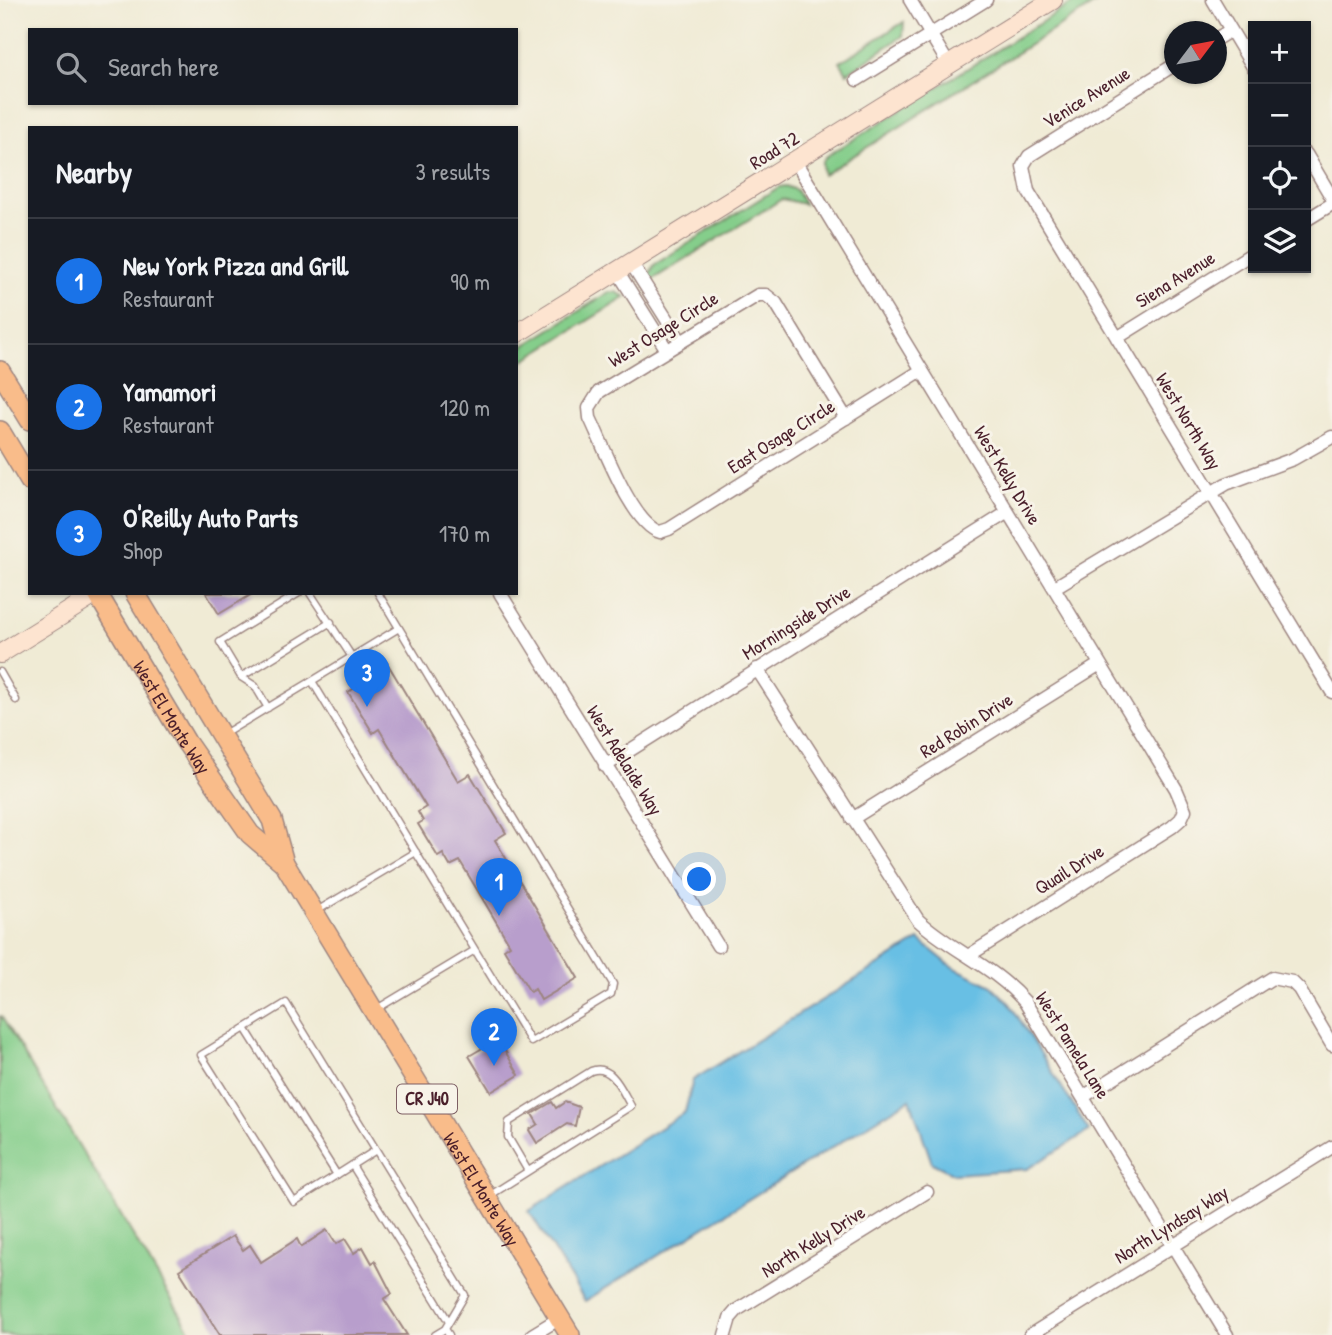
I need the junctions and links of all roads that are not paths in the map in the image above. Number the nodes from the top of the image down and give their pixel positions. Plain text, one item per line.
1 (910, 0) edge
2 (986, 0) edge
3 (1053, 0) edge
4 (1213, 0) edge
5 (1231, 30) junction
6 (1227, 32) edge
7 (931, 34) junction
8 (1248, 59) edge
9 (949, 65) junction
10 (1164, 71) edge
11 (857, 80) dead end
12 (795, 161) junction
13 (1311, 162) edge
14 (1023, 166) joint
15 (1332, 198) edge
16 (1332, 204) edge
17 (1311, 217) edge
18 (1248, 256) edge
19 (624, 267) junction
20 (518, 333) edge
21 (1117, 338) junction
22 (681, 342) junction
23 (667, 350) junction
24 (922, 370) junction
25 (0, 371) edge
26 (28, 417) edge
27 (846, 418) junction
28 (0, 431) edge
29 (1332, 437) edge
30 (28, 478) edge
31 (1210, 494) junction
32 (1008, 512) junction
33 (660, 532) joint
34 (1055, 587) junction
35 (94, 595) edge
36 (98, 595) edge
37 (136, 595) edge
38 (296, 595) edge
39 (311, 595) edge
40 (380, 595) edge
41 (501, 595) edge
42 (331, 622) junction
43 (399, 628) junction
44 (0, 654) edge
45 (352, 657) junction
46 (1100, 664) junction
47 (757, 669) junction
48 (0, 672) edge
49 (241, 677) junction
50 (312, 681) junction
51 (1332, 692) edge
52 (16, 700) dead end
53 (268, 708) junction
54 (222, 735) junction
55 (606, 766) junction
56 (1185, 810) joint
57 (852, 819) junction
58 (416, 852) junction
59 (284, 863) junction
60 (314, 913) junction
61 (718, 946) dead end
62 (475, 950) junction
63 (968, 956) junction
64 (374, 1011) junction
65 (245, 1028) junction
66 (1332, 1045) edge
67 (1083, 1097) junction
68 (1332, 1147) edge
69 (376, 1150) junction
70 (352, 1165) junction
71 (528, 1171) junction
72 (337, 1175) junction
73 (927, 1192) dead end
74 (487, 1197) junction
75 (1173, 1245) junction
76 (449, 1322) junction
77 (565, 1326) edge
78 (725, 1331) edge
79 (447, 1332) edge
80 (435, 1335) edge
81 (532, 1335) edge
82 (1030, 1335) edge
83 (1227, 1335) edge

1 - 7 street
2 - 7 street
3 - 9 street, Road 72
4 - 5 street
5 - 6 street
5 - 8 street
7 - 9 street
7 - 11 street
9 - 12 street, Road 72
10 - 14 street, Venice Avenue
12 - 19 street, Road 72
12 - 24 street, West Kelly Drive
13 - 15 street
14 - 21 street, West North Way
16 - 17 street
18 - 21 street, Siena Avenue
19 - 20 street, Road 72
19 - 22 street
19 - 23 street
21 - 31 street, West North Way
22 - 23 street, West Osage Circle
22 - 27 street, West Osage Circle
23 - 33 street, West Osage Circle
24 - 27 street, East Osage Circle
24 - 32 street, West Kelly Drive
25 - 26 main road
27 - 33 street, East Osage Circle
28 - 30 main road
29 - 31 street
31 - 34 street
31 - 51 street, West North Way
32 - 34 street, West Kelly Drive
32 - 47 street, Morningside Drive
34 - 46 street, West Kelly Drive
35 - 44 street
36 - 59 main road, West El Monte Way / CR J40
37 - 54 main road, West El Monte Way / CR J40
38 - 49 lane
39 - 42 lane
40 - 43 lane
41 - 55 street, West Adelaide Way
42 - 45 lane
42 - 49 lane
43 - 45 lane
43 - 62 lane
45 - 50 lane
46 - 56 street, West Kelly Drive
46 - 57 street, Red Robin Drive
47 - 55 street, Morningside Drive
47 - 57 street, West Pamela Lane
48 - 52 lane
49 - 53 lane
50 - 53 lane
50 - 58 lane
53 - 54 lane
54 - 59 main road, West El Monte Way / CR J40
55 - 61 street, West Adelaide Way
56 - 63 street, Quail Drive
57 - 63 street, West Pamela Lane
58 - 60 lane
58 - 62 lane
59 - 60 main road, West El Monte Way / CR J40
60 - 64 main road, West El Monte Way / CR J40
62 - 64 lane
63 - 67 street, West Pamela Lane
64 - 74 main road, West El Monte Way / CR J40
65 - 69 lane
65 - 72 lane
65 - 72 lane
66 - 67 street
67 - 75 street, West Pamela Lane
68 - 75 street, North Lyndsay Way
69 - 70 lane
69 - 76 lane
70 - 72 lane
70 - 76 lane
71 - 71 lane
71 - 74 lane
73 - 78 street, North Kelly Drive
74 - 77 main road, West El Monte Way / CR J40
75 - 82 street, North Lyndsay Way
75 - 83 street, West Pamela Lane
76 - 79 lane
77 - 81 street
79 - 80 lane

